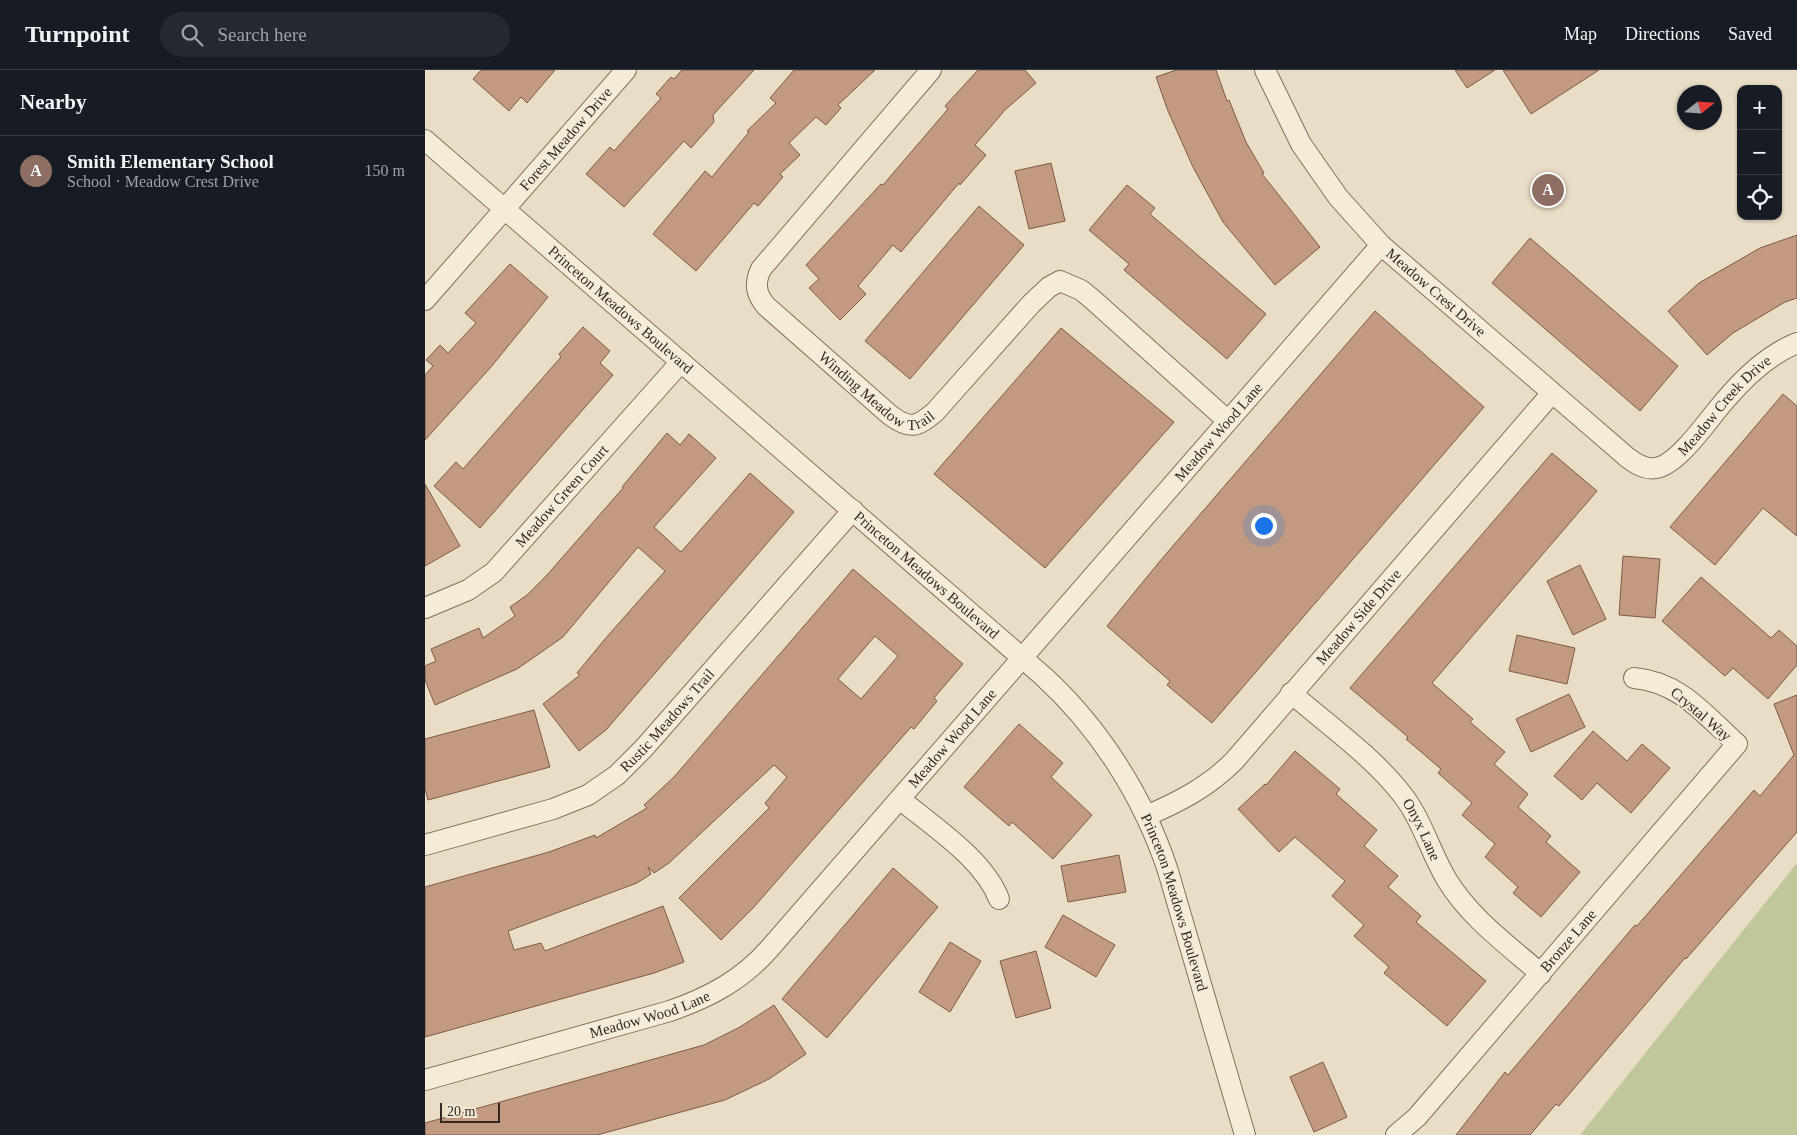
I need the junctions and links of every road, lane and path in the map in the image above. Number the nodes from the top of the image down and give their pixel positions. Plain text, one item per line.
1 (626, 70) edge
2 (931, 70) edge
3 (1265, 70) edge
4 (425, 140) edge
5 (505, 209) junction
6 (1381, 245) junction
7 (425, 300) edge
8 (1797, 343) edge
9 (681, 362) junction
10 (1552, 393) junction
11 (1228, 421) junction
12 (1655, 469) joint
13 (853, 510) junction
14 (425, 608) edge
15 (1023, 658) junction
16 (1634, 678) dead end
17 (1291, 693) junction
18 (1737, 744) joint
19 (900, 800) junction
20 (1146, 816) junction
21 (425, 845) edge
22 (999, 899) dead end
23 (1541, 974) junction
24 (425, 1080) edge
25 (1245, 1135) edge
26 (1396, 1135) edge

1 - 5 street, Forest Meadow Drive
2 - 11 street, Winding Meadow Trail
3 - 6 street, Meadow Crest Drive
4 - 5 street, Princeton Meadows Boulevard
5 - 7 street, Forest Meadow Drive
5 - 9 street, Princeton Meadows Boulevard
6 - 10 street, Meadow Crest Drive
6 - 11 street, Meadow Wood Lane
8 - 12 street, Meadow Creek Drive
9 - 13 street, Princeton Meadows Boulevard
9 - 14 street, Meadow Green Court
10 - 12 street, Meadow Crest Drive
10 - 17 street, Meadow Side Drive
11 - 15 street, Meadow Wood Lane
13 - 15 street, Princeton Meadows Boulevard
13 - 21 street, Rustic Meadows Trail
15 - 19 street, Meadow Wood Lane
15 - 20 street, Princeton Meadows Boulevard
16 - 18 street, Crystal Way
17 - 20 street, Meadow Side Drive
17 - 23 street, Onyx Lane
18 - 23 street, Bronze Lane
19 - 22 street
19 - 24 street, Meadow Wood Lane
20 - 25 street, Princeton Meadows Boulevard
23 - 26 street, Bronze Lane

